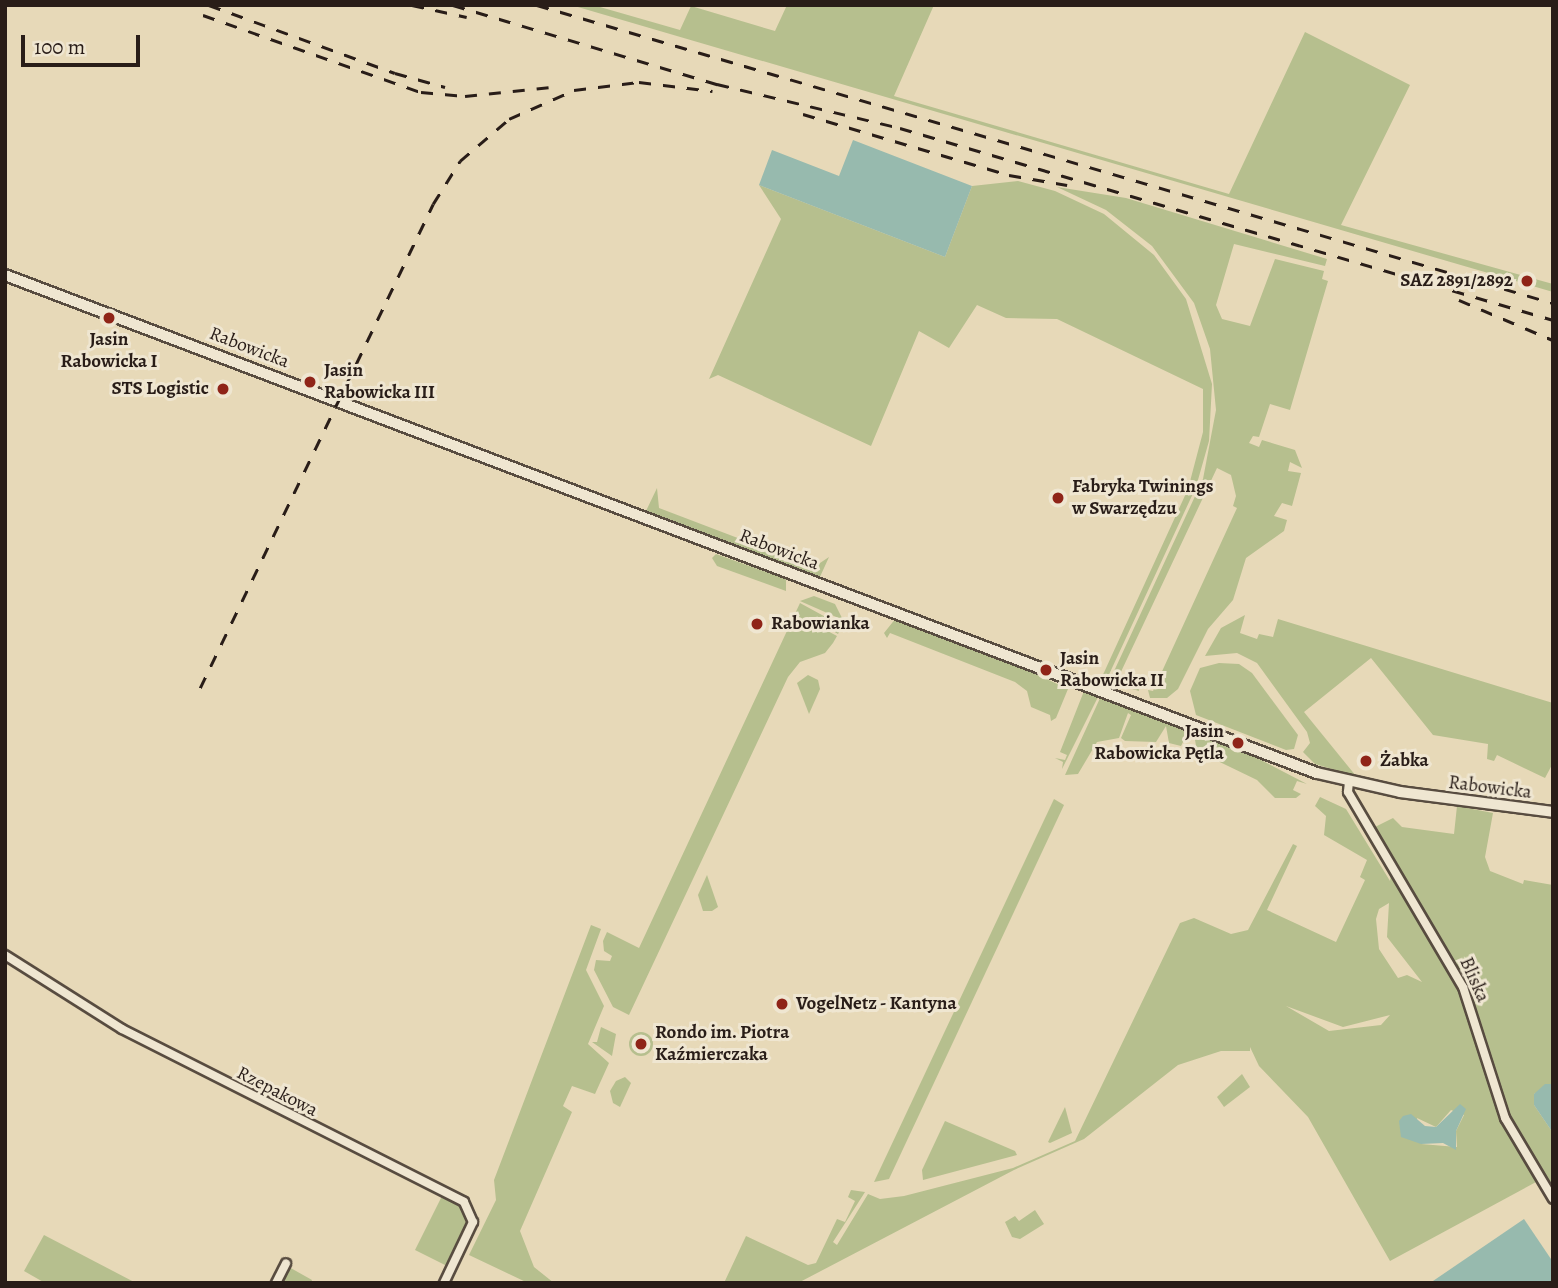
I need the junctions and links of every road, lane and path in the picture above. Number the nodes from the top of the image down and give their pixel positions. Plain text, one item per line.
1 (5, 275) edge
2 (1349, 782) junction
3 (1553, 812) edge
4 (5, 955) edge
5 (1553, 1199) edge
6 (286, 1263) dead end
7 (276, 1283) edge
8 (444, 1283) edge

1 - 2 street, Rabowicka
2 - 3 street, Rabowicka
2 - 5 street, Bliska
4 - 8 street, Rzepakowa
6 - 7 street

